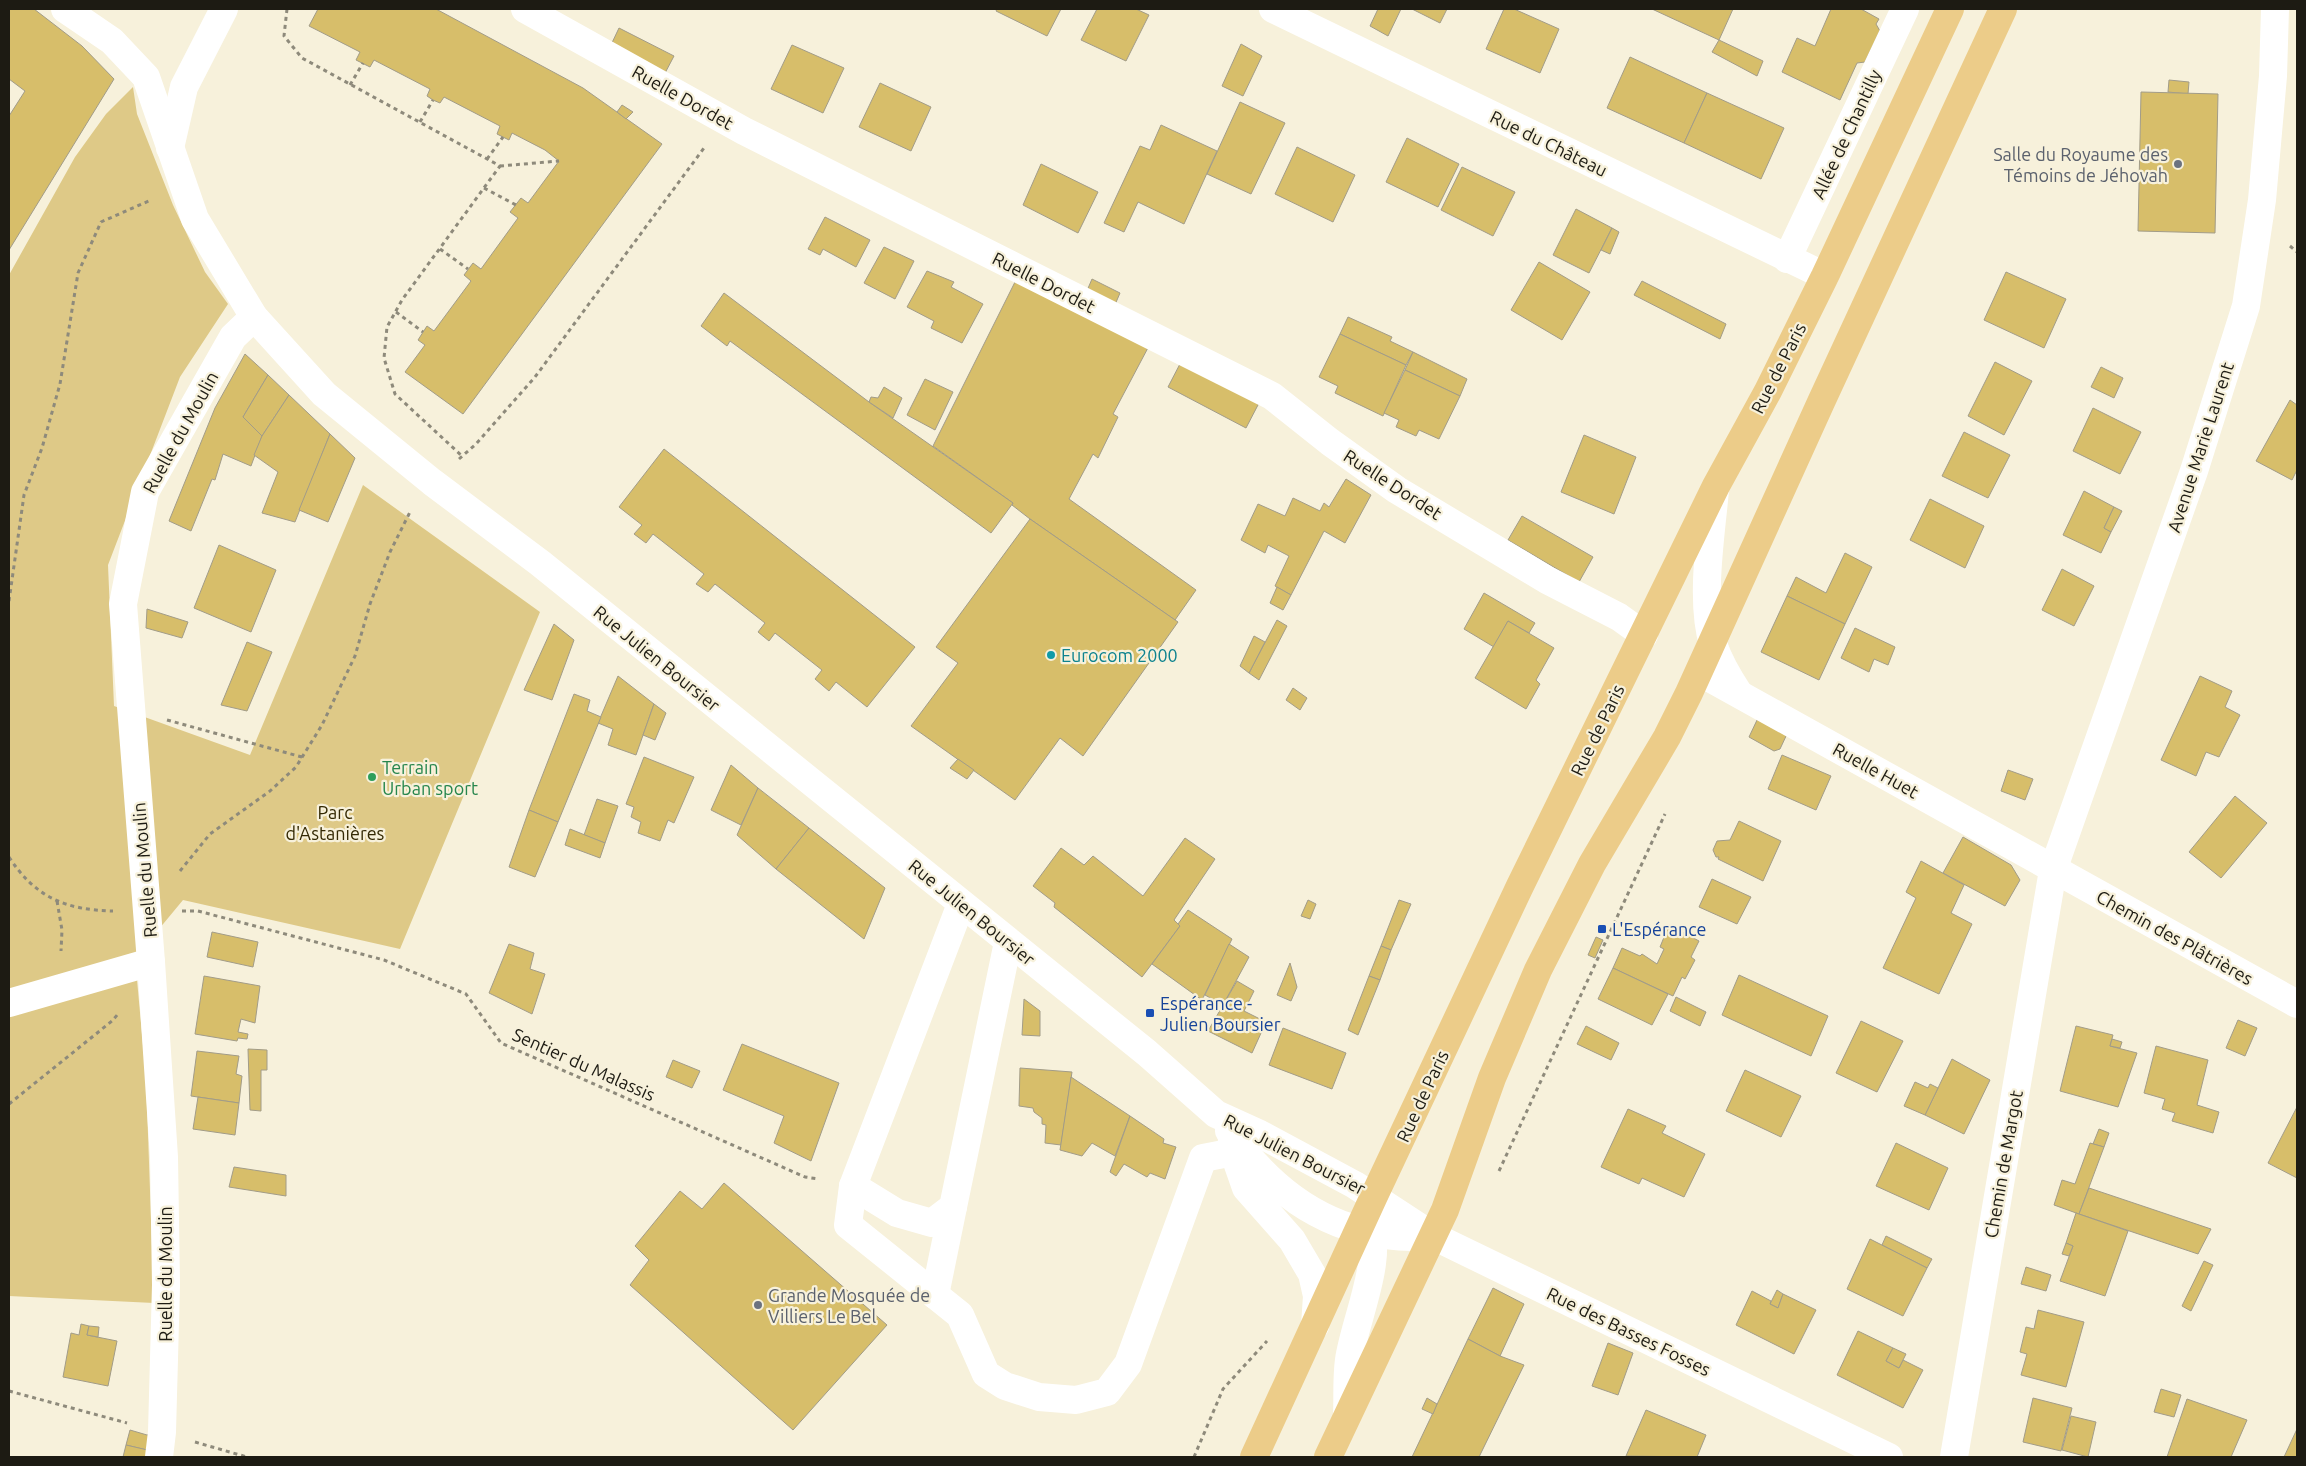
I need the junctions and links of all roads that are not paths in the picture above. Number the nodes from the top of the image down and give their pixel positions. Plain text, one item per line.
1 (65, 9) edge
2 (224, 9) edge
3 (525, 9) edge
4 (1274, 9) edge
5 (1905, 9) edge
6 (1950, 9) edge
7 (2003, 9) edge
8 (2275, 9) edge
9 (170, 150) junction
10 (1787, 258) junction
11 (1825, 276) junction
12 (254, 317) junction
13 (1716, 486) junction
14 (1644, 635) junction
15 (1713, 642) junction
16 (1699, 672) junction
17 (1738, 692) junction
18 (2053, 870) junction
19 (961, 904) junction
20 (1008, 942) junction
21 (151, 962) junction
22 (9, 1003) edge
23 (2297, 1004) edge
24 (1221, 1120) junction
25 (1234, 1152) junction
26 (853, 1186) junction
27 (953, 1207) junction
28 (1366, 1211) junction
29 (1433, 1236) junction
30 (934, 1294) junction
31 (1315, 1328) junction
32 (1347, 1415) junction
33 (159, 1457) edge
34 (1254, 1457) edge
35 (1328, 1457) edge
36 (1889, 1457) edge
37 (1954, 1457) edge

1 - 9 street, Rue Julien Boursier
2 - 9 street
3 - 14 street, Ruelle Dordet
4 - 10 street, Rue du Château
5 - 10 street, Allée de Chantilly
6 - 11 main road, Rue de Paris
7 - 15 main road
8 - 18 street, Avenue Marie Laurent
9 - 12 street, Rue Julien Boursier
10 - 11 street, Rue du Château
11 - 13 main road, Rue de Paris
12 - 19 street, Rue Julien Boursier
12 - 21 street, Ruelle du Moulin
13 - 14 main road, Rue de Paris
13 - 15 street
14 - 28 main road, Rue de Paris
15 - 16 main road
15 - 17 street
16 - 17 street, Ruelle Huet
16 - 29 main road
17 - 18 street, Ruelle Huet
18 - 23 street, Chemin des Plâtrières
18 - 37 street, Chemin de Margot
19 - 20 street, Rue Julien Boursier
19 - 26 street
20 - 24 street, Rue Julien Boursier
20 - 27 street
21 - 22 street
21 - 33 street, Ruelle du Moulin
24 - 25 street
24 - 28 street, Rue Julien Boursier
24 - 28 street
25 - 30 street
25 - 31 street
26 - 27 street
26 - 30 street
27 - 30 street
28 - 29 street, Rue des Basses Fosses
28 - 29 street
28 - 31 main road, Rue de Paris
28 - 32 street
29 - 32 main road
29 - 36 street, Rue des Basses Fosses
31 - 34 main road, Rue de Paris
32 - 35 main road

